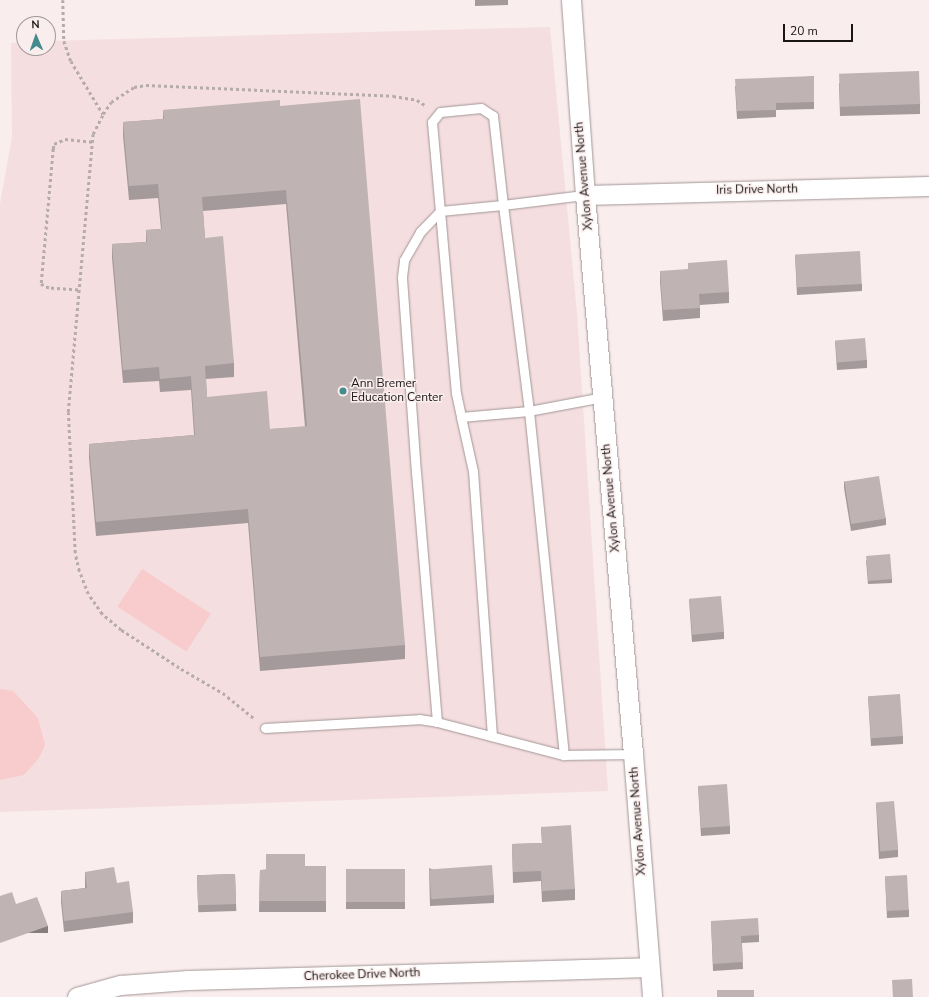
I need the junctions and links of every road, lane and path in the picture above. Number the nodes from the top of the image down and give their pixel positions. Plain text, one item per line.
1 (62, 0) edge
2 (571, 0) edge
3 (440, 112) junction
4 (103, 114) junction
5 (92, 142) junction
6 (929, 186) edge
7 (585, 195) junction
8 (503, 205) junction
9 (440, 211) junction
10 (78, 290) junction
11 (603, 397) junction
12 (529, 411) junction
13 (461, 417) junction
14 (437, 722) junction
15 (265, 728) joint
16 (492, 736) junction
17 (633, 754) junction
18 (564, 755) junction
19 (649, 967) junction
20 (77, 997) edge
21 (652, 997) edge

1 - 4 path
2 - 7 street, Xylon Avenue North
3 - 4 path
3 - 8 lane
3 - 9 lane
4 - 5 path
5 - 10 path
5 - 10 path
6 - 7 street, Iris Drive North
7 - 8 lane
7 - 11 street, Xylon Avenue North
8 - 9 lane
8 - 12 lane
9 - 13 lane
9 - 14 lane
10 - 15 path
11 - 12 lane
11 - 17 street, Xylon Avenue North
12 - 13 lane
12 - 18 lane
13 - 16 lane
14 - 15 lane
14 - 16 lane
16 - 18 lane
17 - 18 lane
17 - 19 street, Xylon Avenue North
19 - 20 street, Cherokee Drive North
19 - 21 street, Xylon Avenue North

